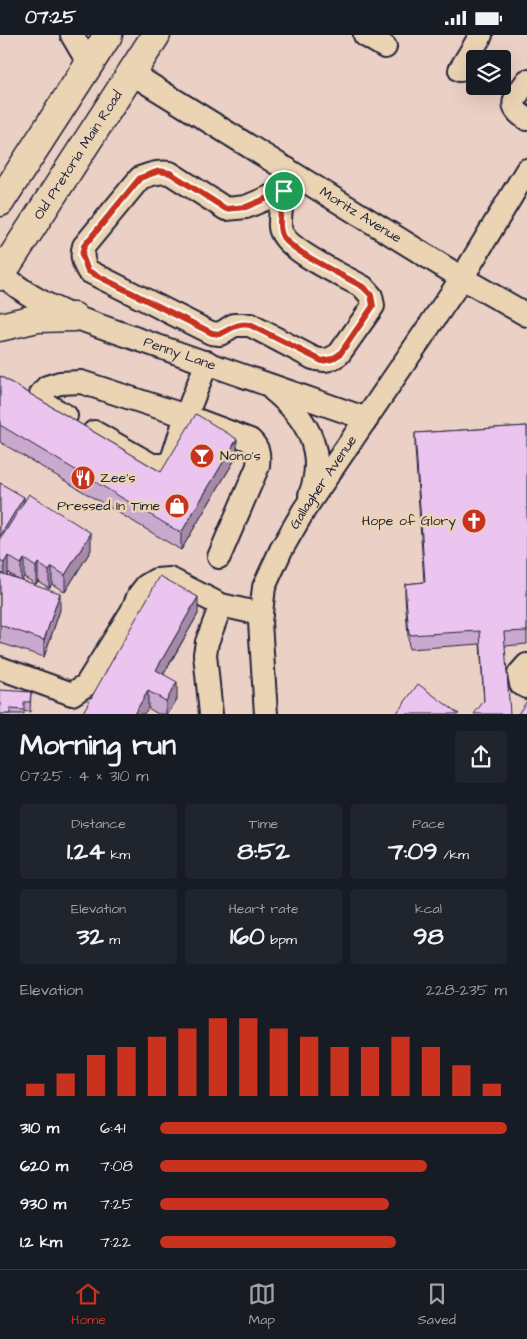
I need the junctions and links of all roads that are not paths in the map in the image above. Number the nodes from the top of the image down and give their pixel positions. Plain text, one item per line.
1 (72, 35) edge
2 (108, 35) edge
3 (156, 35) edge
4 (365, 35) edge
5 (482, 35) edge
6 (385, 47) dead end
7 (89, 64) junction
8 (460, 70) dead end
9 (131, 73) junction
10 (527, 81) edge
11 (527, 119) edge
12 (527, 169) edge
13 (286, 180) junction
14 (3, 195) edge
15 (0, 274) edge
16 (462, 278) junction
17 (527, 315) edge
18 (74, 317) junction
19 (0, 327) edge
20 (207, 362) junction
21 (260, 381) junction
22 (186, 416) junction
23 (367, 419) junction
24 (304, 510) junction
25 (219, 557) dead end
26 (221, 605) junction
27 (261, 614) junction
28 (527, 665) edge
29 (0, 668) edge
30 (527, 687) edge
31 (211, 714) edge
32 (266, 714) edge

1 - 7 street
2 - 7 main road
3 - 9 main road, Old Pretoria Main Road
4 - 6 street
5 - 8 street
7 - 14 main road
9 - 13 street, Moritz Avenue
9 - 15 main road, Old Pretoria Main Road
10 - 11 street
12 - 16 street, Gallagher Avenue
13 - 13 street
13 - 16 street, Moritz Avenue
15 - 18 street, Penny Lane
16 - 17 street, Moritz Avenue
16 - 23 street, Gallagher Avenue
18 - 19 main road
18 - 20 street, Penny Lane
20 - 21 street, Penny Lane
20 - 22 street
21 - 23 street, Penny Lane
21 - 24 street
22 - 22 street
22 - 25 street
23 - 24 street, Gallagher Avenue
24 - 27 street, Gallagher Avenue
26 - 27 street
26 - 29 street
26 - 31 street
27 - 32 street, Gallagher Avenue
28 - 30 street

